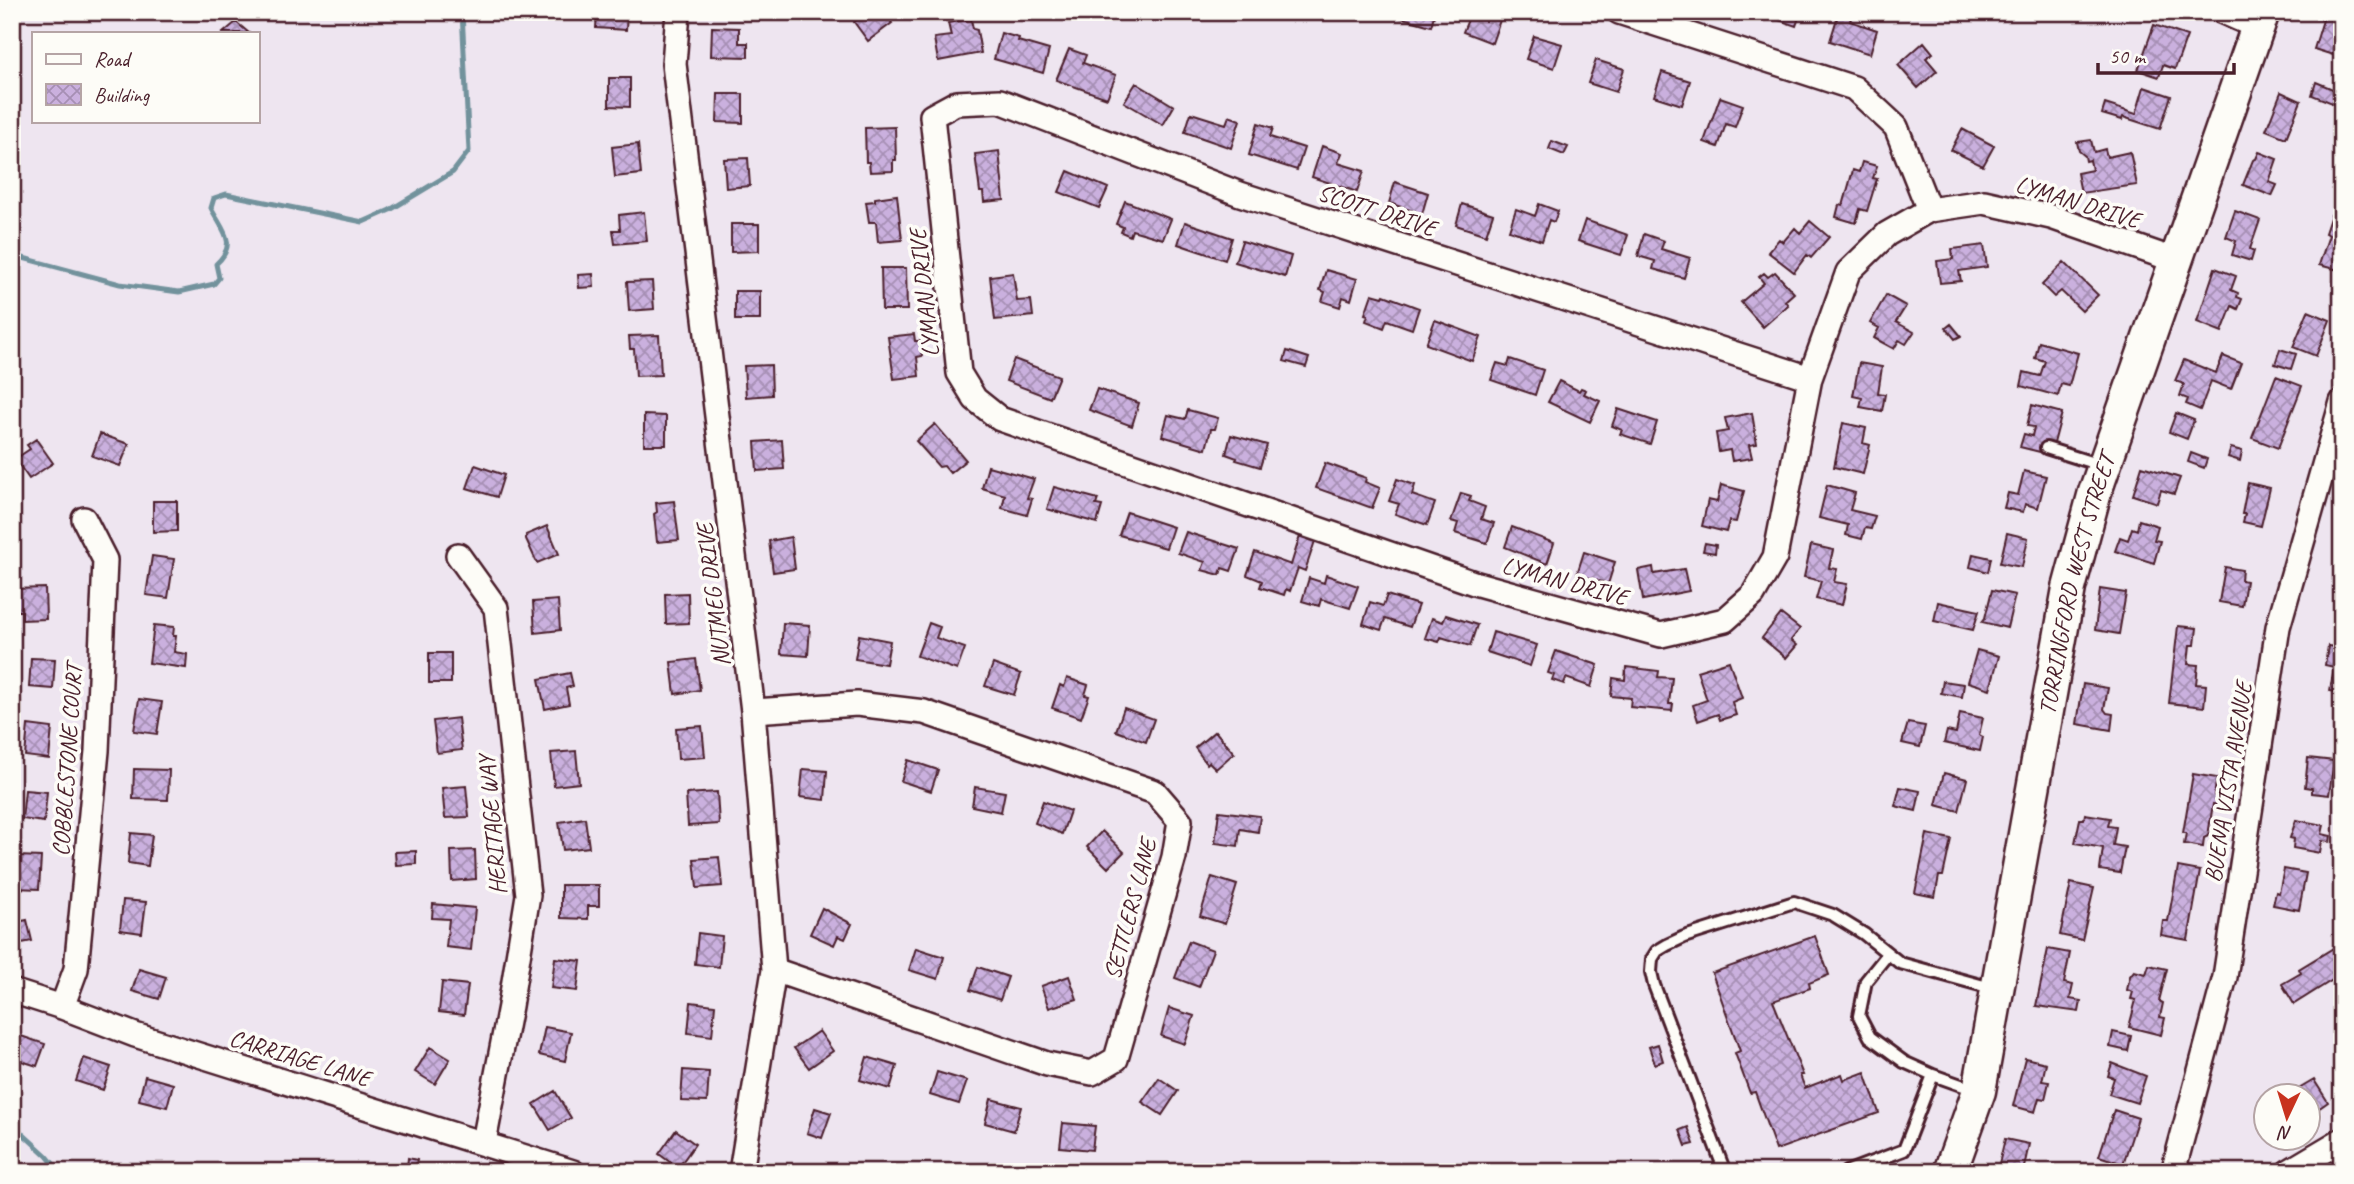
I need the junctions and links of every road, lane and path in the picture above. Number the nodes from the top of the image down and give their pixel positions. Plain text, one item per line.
1 (678, 12) edge
2 (1619, 12) edge
3 (2223, 12) edge
4 (2260, 20) edge
5 (932, 116) joint
6 (1929, 210) junction
7 (2177, 261) junction
8 (1810, 378) junction
9 (2342, 402) edge
10 (2046, 448) dead end
11 (2104, 466) junction
12 (83, 519) dead end
13 (458, 555) dead end
14 (753, 711) junction
15 (1887, 955) junction
16 (774, 970) junction
17 (1998, 990) junction
18 (12, 991) edge
19 (62, 1007) junction
20 (1933, 1075) junction
21 (1979, 1091) junction
22 (2342, 1140) edge
23 (484, 1142) junction
24 (573, 1172) edge
25 (741, 1172) edge
26 (1725, 1172) edge
27 (1846, 1172) edge
28 (1950, 1172) edge
29 (2173, 1172) edge
30 (2288, 1172) edge

1 - 14 street, NUTMEG DRIVE
2 - 6 street
3 - 4 street
4 - 7 main road, TORRINGFORD WEST STREET
5 - 8 street, SCOTT DRIVE
5 - 8 street, LYMAN DRIVE
6 - 7 street, LYMAN DRIVE
6 - 8 street, LYMAN DRIVE
7 - 11 main road, TORRINGFORD WEST STREET
9 - 29 street, BUENA VISTA AVENUE
10 - 11 lane
11 - 17 main road, TORRINGFORD WEST STREET
12 - 19 street, COBBLESTONE COURT
13 - 23 street, HERITAGE WAY
14 - 16 street, NUTMEG DRIVE
14 - 16 street, SETTLERS LANE
15 - 17 lane
15 - 20 lane
15 - 26 lane
16 - 25 street, NUTMEG DRIVE
17 - 21 main road, TORRINGFORD WEST STREET
18 - 19 street, CARRIAGE LANE
19 - 23 street, CARRIAGE LANE
20 - 21 lane
20 - 27 lane
21 - 28 main road, TORRINGFORD WEST STREET
22 - 30 street
23 - 24 street, CARRIAGE LANE

